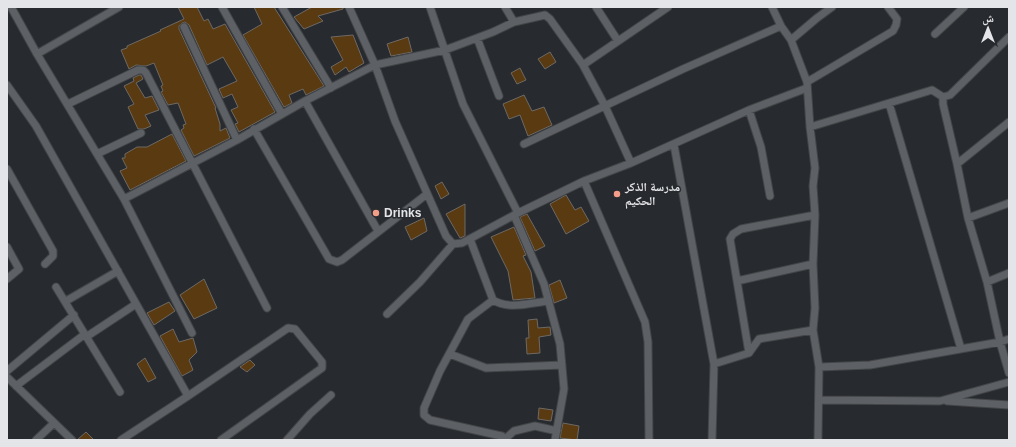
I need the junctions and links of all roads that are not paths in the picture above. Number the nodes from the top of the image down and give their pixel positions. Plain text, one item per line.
1 (11, 7) edge
2 (119, 7) edge
3 (222, 7) edge
4 (282, 7) edge
5 (349, 7) edge
6 (430, 7) edge
7 (505, 7) edge
8 (668, 7) edge
9 (772, 7) edge
10 (832, 7) edge
11 (888, 7) edge
12 (964, 7) edge
13 (598, 8) edge
14 (514, 22) junction
15 (781, 26) junction
16 (184, 27) dead end
17 (935, 34) dead end
18 (1009, 37) edge
19 (477, 38) junction
20 (791, 40) junction
21 (618, 41) junction
22 (445, 50) junction
23 (37, 54) junction
24 (375, 65) junction
25 (583, 65) junction
26 (7, 85) edge
27 (807, 85) junction
28 (331, 88) junction
29 (499, 96) dead end
30 (943, 97) junction
31 (305, 101) junction
32 (889, 103) junction
33 (68, 104) junction
34 (605, 106) junction
35 (749, 110) junction
36 (282, 114) junction
37 (1009, 122) edge
38 (810, 127) junction
39 (254, 129) junction
40 (141, 133) dead end
41 (237, 140) junction
42 (524, 144) dead end
43 (674, 145) junction
44 (97, 154) junction
45 (193, 162) junction
46 (631, 164) junction
47 (957, 164) junction
48 (7, 168) edge
49 (584, 181) junction
50 (427, 194) junction
51 (770, 196) dead end
52 (124, 199) junction
53 (1009, 203) edge
54 (516, 214) junction
55 (815, 215) junction
56 (968, 218) junction
57 (378, 230) junction
58 (470, 238) junction
59 (453, 244) junction
60 (7, 247) edge
61 (45, 264) dead end
62 (814, 264) junction
63 (118, 271) junction
64 (1009, 273) edge
65 (7, 279) edge
66 (737, 281) junction
67 (987, 282) junction
68 (56, 286) dead end
69 (493, 300) junction
70 (66, 301) junction
71 (548, 301) junction
72 (136, 304) junction
73 (267, 308) dead end
74 (388, 314) dead end
75 (74, 315) junction
76 (813, 330) junction
77 (192, 333) dead end
78 (86, 335) junction
79 (1009, 339) edge
80 (1000, 342) junction
81 (961, 349) junction
82 (749, 353) junction
83 (450, 354) junction
84 (714, 364) junction
85 (562, 365) junction
86 (819, 367) junction
87 (7, 371) edge
88 (1009, 373) edge
89 (8, 380) edge
90 (1009, 382) edge
91 (16, 386) junction
92 (120, 392) dead end
93 (332, 395) dead end
94 (188, 396) junction
95 (819, 400) junction
96 (940, 401) junction
97 (1009, 405) edge
98 (54, 423) junction
99 (557, 431) junction
100 (36, 440) edge
101 (72, 440) edge
102 (121, 440) edge
103 (221, 440) edge
104 (287, 440) edge
105 (555, 440) edge
106 (649, 440) edge
107 (712, 440) edge
108 (818, 440) edge

1 - 23 street
2 - 23 street
3 - 36 street
4 - 28 street
5 - 24 street
6 - 22 street
7 - 14 street
8 - 21 street
9 - 15 street
10 - 20 street
11 - 27 street
12 - 17 street
13 - 21 street
14 - 19 street
14 - 25 street
15 - 20 street
15 - 34 street
16 - 41 street
18 - 30 street
19 - 22 street
19 - 29 street
20 - 27 street
21 - 25 street
22 - 24 street
22 - 54 street
23 - 33 street
24 - 28 street
24 - 50 street
25 - 34 street
26 - 63 street
27 - 35 street
27 - 38 street
28 - 31 street
30 - 32 street
30 - 47 street
31 - 36 street
31 - 57 street
32 - 38 street
32 - 81 street
33 - 44 street
33 - 45 street
34 - 42 street
34 - 46 street
35 - 43 street
35 - 51 street
36 - 39 street
37 - 47 street
38 - 55 street
39 - 41 street
39 - 57 street
40 - 44 street
41 - 45 street
43 - 46 street
43 - 84 street
44 - 52 street
45 - 52 street
45 - 73 street
46 - 49 street
47 - 56 street
48 - 61 street
49 - 54 street
49 - 106 street
50 - 57 street
50 - 59 street
52 - 77 street
53 - 56 street
54 - 58 street
54 - 71 street
55 - 62 street
55 - 66 street
56 - 67 street
58 - 59 street
58 - 69 street
59 - 74 street
60 - 65 street
62 - 66 street
62 - 76 street
63 - 70 street
63 - 72 street
64 - 67 street
66 - 82 street
67 - 80 street
68 - 70 street
69 - 71 street
69 - 83 street
70 - 75 street
71 - 85 street
72 - 78 street
72 - 94 street
75 - 78 street
75 - 87 street
76 - 82 street
76 - 86 street
78 - 91 street
78 - 92 street
79 - 80 street
80 - 81 street
80 - 88 street
81 - 86 street
82 - 84 street
83 - 85 street
83 - 99 street
84 - 107 street
85 - 99 street
86 - 95 street
89 - 91 street
90 - 96 street
91 - 98 street
93 - 104 street
94 - 102 street
94 - 103 street
95 - 96 street
95 - 108 street
96 - 97 street
98 - 100 street
98 - 101 street
99 - 105 street

